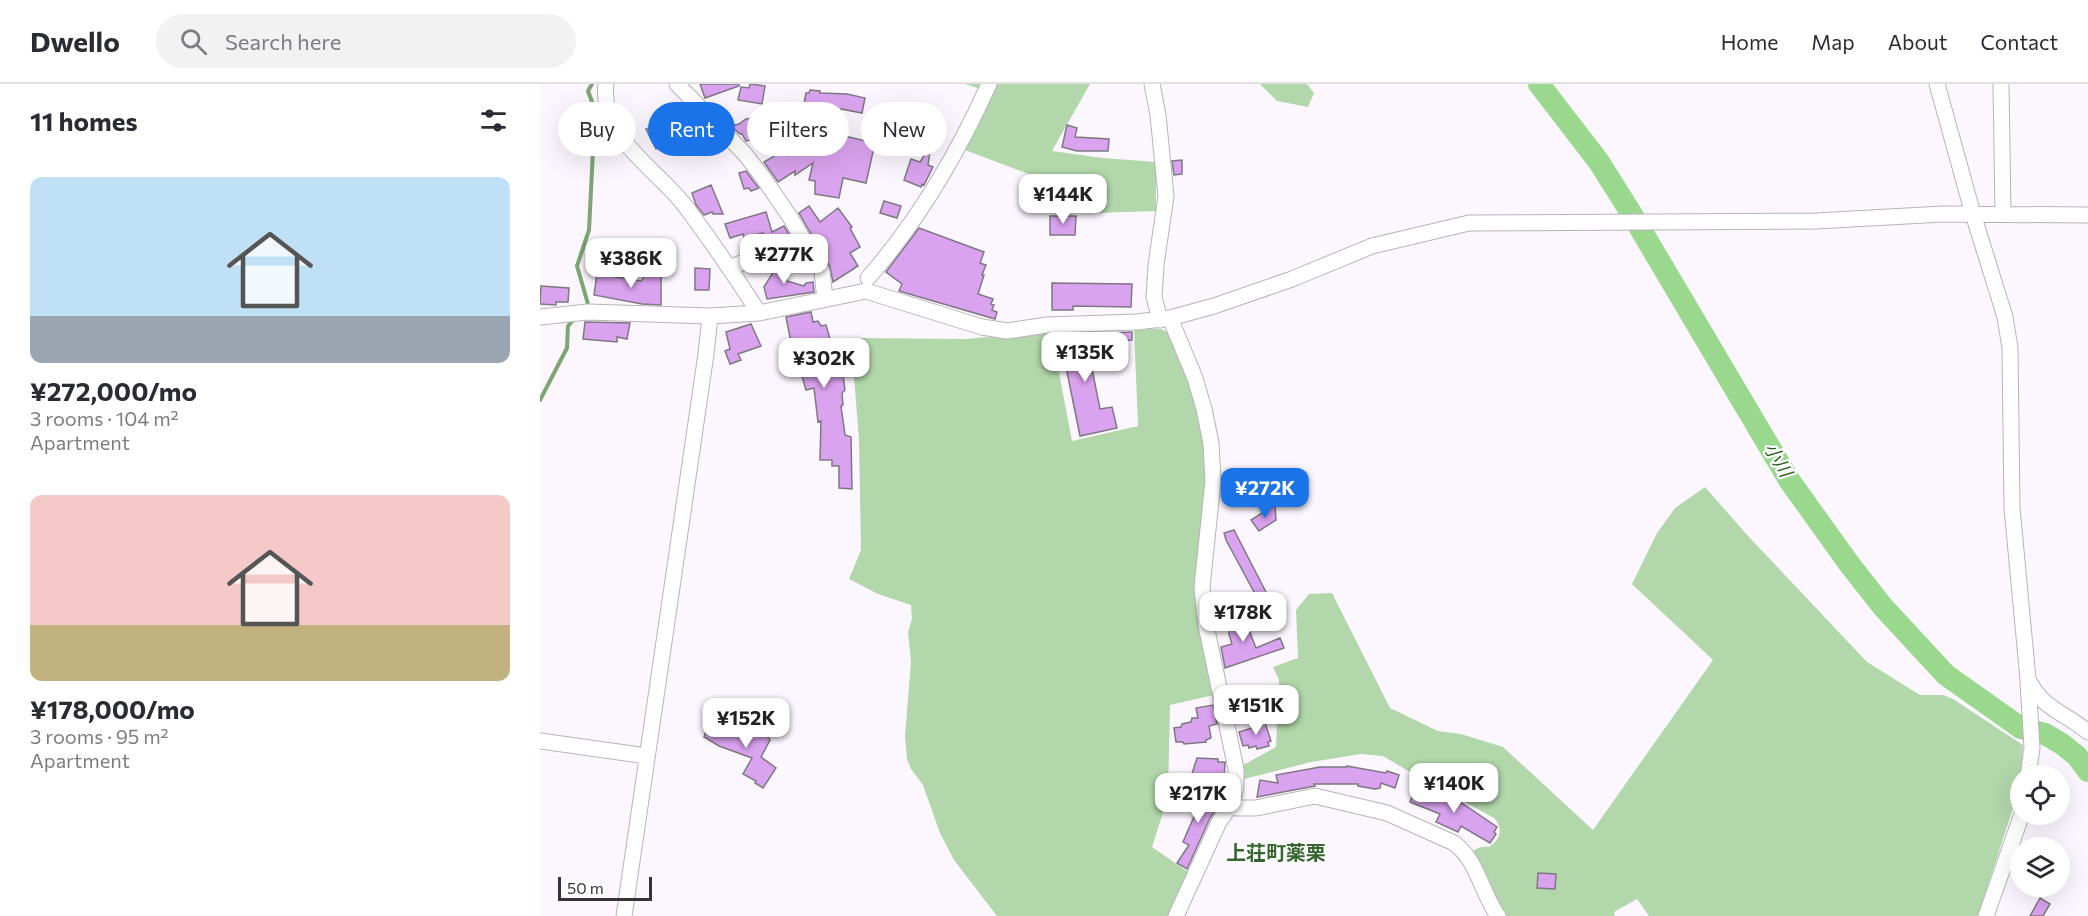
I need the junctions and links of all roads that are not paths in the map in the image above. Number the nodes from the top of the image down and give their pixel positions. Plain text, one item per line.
1 (606, 84) edge
2 (677, 84) edge
3 (989, 84) edge
4 (1152, 84) edge
5 (1937, 84) edge
6 (2001, 84) edge
7 (605, 102) edge
8 (636, 140) edge
9 (636, 155) edge
10 (1973, 214) junction
11 (2002, 214) junction
12 (2088, 215) edge
13 (810, 252) junction
14 (734, 266) junction
15 (868, 278) dead end
16 (825, 299) junction
17 (755, 307) junction
18 (710, 315) junction
19 (540, 317) edge
20 (1165, 319) junction
21 (2028, 679) junction
22 (2088, 732) edge
23 (540, 741) edge
24 (647, 756) junction
25 (2029, 765) edge
26 (1230, 806) junction
27 (2018, 825) edge
28 (624, 916) edge
29 (1176, 916) edge
30 (1498, 916) edge
31 (1986, 916) edge

1 - 7 street
2 - 13 street
3 - 15 street
4 - 20 street
5 - 10 street
6 - 11 street
8 - 14 street
9 - 17 street
10 - 11 street
10 - 20 street
10 - 21 street
11 - 12 street
13 - 14 street
13 - 16 street
14 - 17 street
16 - 17 street
16 - 20 street
17 - 18 street
18 - 19 street
18 - 24 street
20 - 26 street
21 - 22 street
21 - 25 street
23 - 24 street
24 - 28 street
26 - 29 street
26 - 30 street
27 - 31 street

